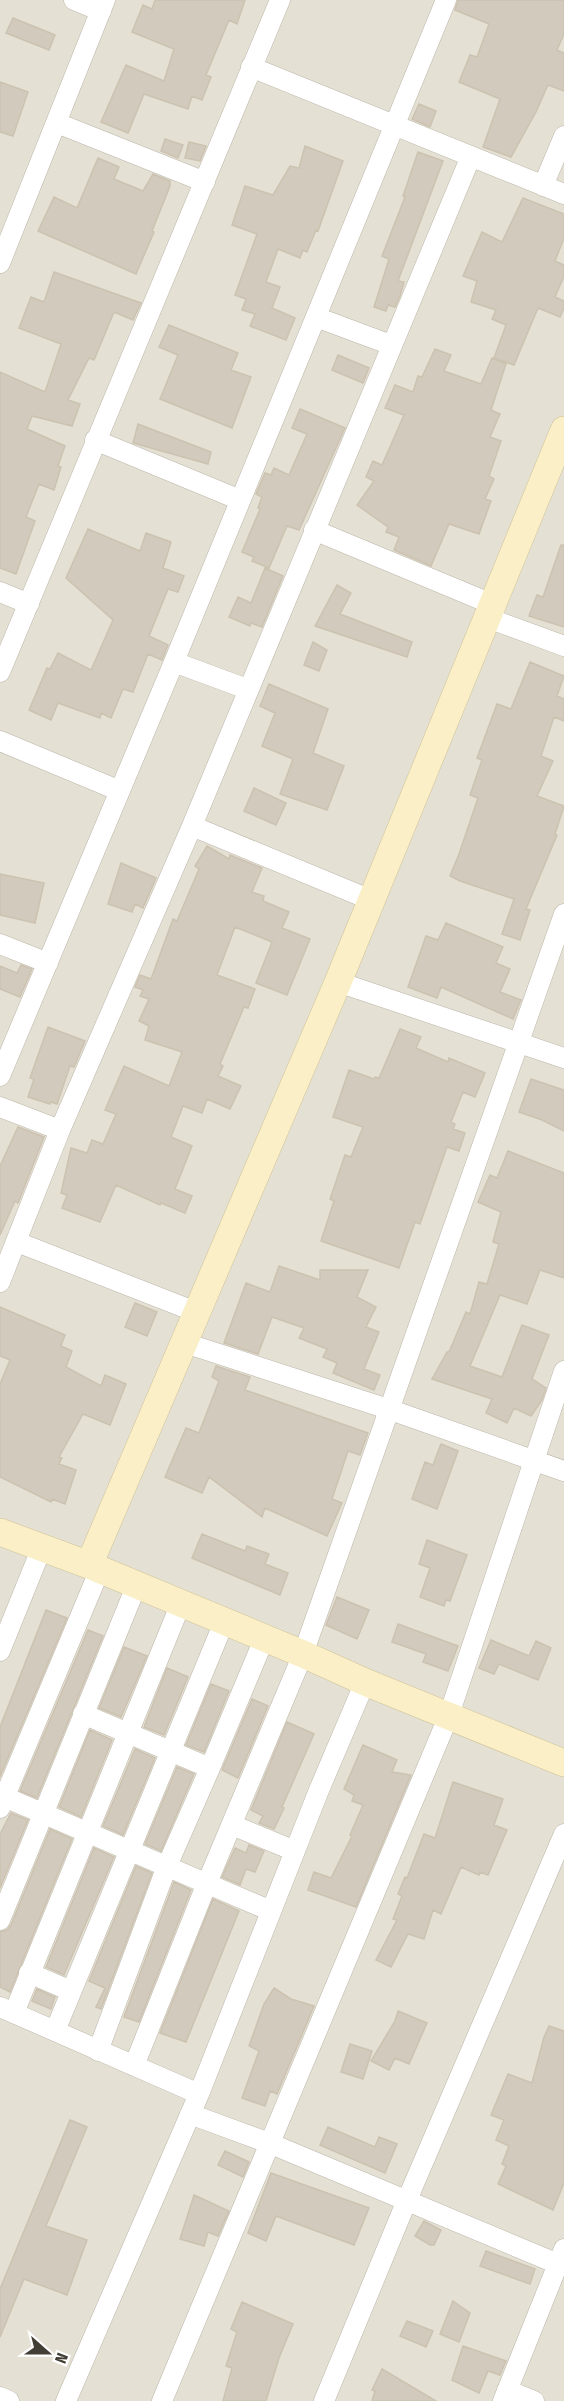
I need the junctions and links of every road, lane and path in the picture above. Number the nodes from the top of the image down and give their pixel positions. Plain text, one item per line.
1 (74, 0) edge
2 (280, 0) edge
3 (446, 0) edge
4 (103, 5) edge
5 (251, 67) junction
6 (57, 123) junction
7 (395, 124) junction
8 (564, 136) edge
9 (471, 156) junction
10 (205, 182) junction
11 (543, 186) junction
12 (564, 194) edge
13 (0, 263) edge
14 (316, 317) junction
15 (391, 345) junction
16 (564, 430) edge
17 (95, 440) junction
18 (240, 500) junction
19 (314, 530) junction
20 (0, 592) edge
21 (29, 604) junction
22 (491, 612) junction
23 (564, 646) edge
24 (174, 662) junction
25 (0, 672) edge
26 (247, 689) junction
27 (0, 741) edge
28 (120, 791) junction
29 (192, 826) junction
30 (371, 900) junction
31 (564, 914) edge
32 (0, 944) edge
33 (48, 963) junction
34 (338, 982) junction
35 (519, 1042) junction
36 (564, 1058) edge
37 (0, 1077) edge
38 (0, 1107) edge
39 (60, 1130) junction
40 (17, 1242) junction
41 (0, 1282) edge
42 (196, 1312) junction
43 (185, 1343) junction
44 (564, 1371) edge
45 (388, 1409) junction
46 (533, 1459) junction
47 (564, 1471) edge
48 (0, 1532) edge
49 (42, 1547) junction
50 (94, 1567) junction
51 (136, 1584) junction
52 (181, 1603) junction
53 (224, 1622) junction
54 (264, 1639) junction
55 (0, 1651) edge
56 (303, 1654) junction
57 (365, 1682) junction
58 (83, 1714) junction
59 (449, 1715) junction
60 (129, 1734) junction
61 (172, 1751) junction
62 (564, 1763) edge
63 (210, 1768) junction
64 (2, 1800) edge
65 (42, 1813) junction
66 (232, 1825) junction
67 (87, 1832) junction
68 (564, 1834) edge
69 (129, 1850) junction
70 (295, 1851) junction
71 (167, 1866) junction
72 (207, 1884) junction
73 (271, 1911) junction
74 (0, 1920) edge
75 (29, 1973) junction
76 (70, 1991) junction
77 (7, 2010) edge
78 (55, 2031) junction
79 (98, 2051) junction
80 (134, 2066) junction
81 (199, 2094) junction
82 (190, 2114) junction
83 (269, 2143) junction
84 (407, 2200) junction
85 (561, 2256) edge
86 (505, 2395) edge
87 (0, 2397) edge
88 (9, 2401) edge
89 (66, 2401) edge
90 (162, 2401) edge
91 (324, 2401) edge
92 (534, 2401) edge

1 - 4 street
2 - 5 street
3 - 7 street
4 - 6 street
5 - 7 street
5 - 10 street
6 - 10 street
6 - 13 street
7 - 9 street
7 - 14 street
8 - 11 street
9 - 11 street
9 - 15 street
10 - 17 street
11 - 12 street
14 - 15 street
14 - 18 street
15 - 19 street
16 - 22 street
17 - 18 street
17 - 21 street
18 - 24 street
19 - 22 street
19 - 26 street
20 - 21 street
21 - 25 street
22 - 23 street
22 - 30 street
24 - 26 street
24 - 28 street
26 - 29 street
27 - 28 street
28 - 33 street
29 - 30 street
29 - 39 street
30 - 34 street
31 - 35 street
32 - 33 street
33 - 37 street
34 - 35 street
34 - 42 street
35 - 36 street
35 - 45 street
38 - 39 street
39 - 40 street
40 - 41 street
40 - 42 street
42 - 43 street
43 - 45 street
43 - 50 street
44 - 46 street
45 - 46 street
45 - 56 street
46 - 47 street
46 - 59 street
48 - 49 street
49 - 50 street
49 - 55 street
50 - 51 street
50 - 64 street
51 - 52 street
51 - 58 street
52 - 53 street
52 - 60 street
53 - 54 street
53 - 61 street
54 - 56 street
54 - 63 street
56 - 57 street
56 - 66 street
57 - 59 street
57 - 70 street
58 - 60 street
58 - 65 street
59 - 62 street
59 - 83 street
60 - 61 street
60 - 67 street
61 - 63 street
61 - 69 street
63 - 71 street
64 - 65 street
65 - 67 street
65 - 74 street
66 - 70 street
66 - 72 street
67 - 69 street
67 - 75 street
68 - 84 street
69 - 71 street
69 - 76 street
70 - 73 street
71 - 72 street
71 - 79 street
72 - 73 street
72 - 80 street
73 - 81 street
75 - 76 street
75 - 77 street
76 - 78 street
77 - 78 street
78 - 79 street
79 - 80 street
80 - 81 street
81 - 82 street
82 - 83 street
82 - 89 street
83 - 84 street
83 - 90 street
84 - 85 street
84 - 91 street
85 - 86 street
86 - 92 street
87 - 88 street

